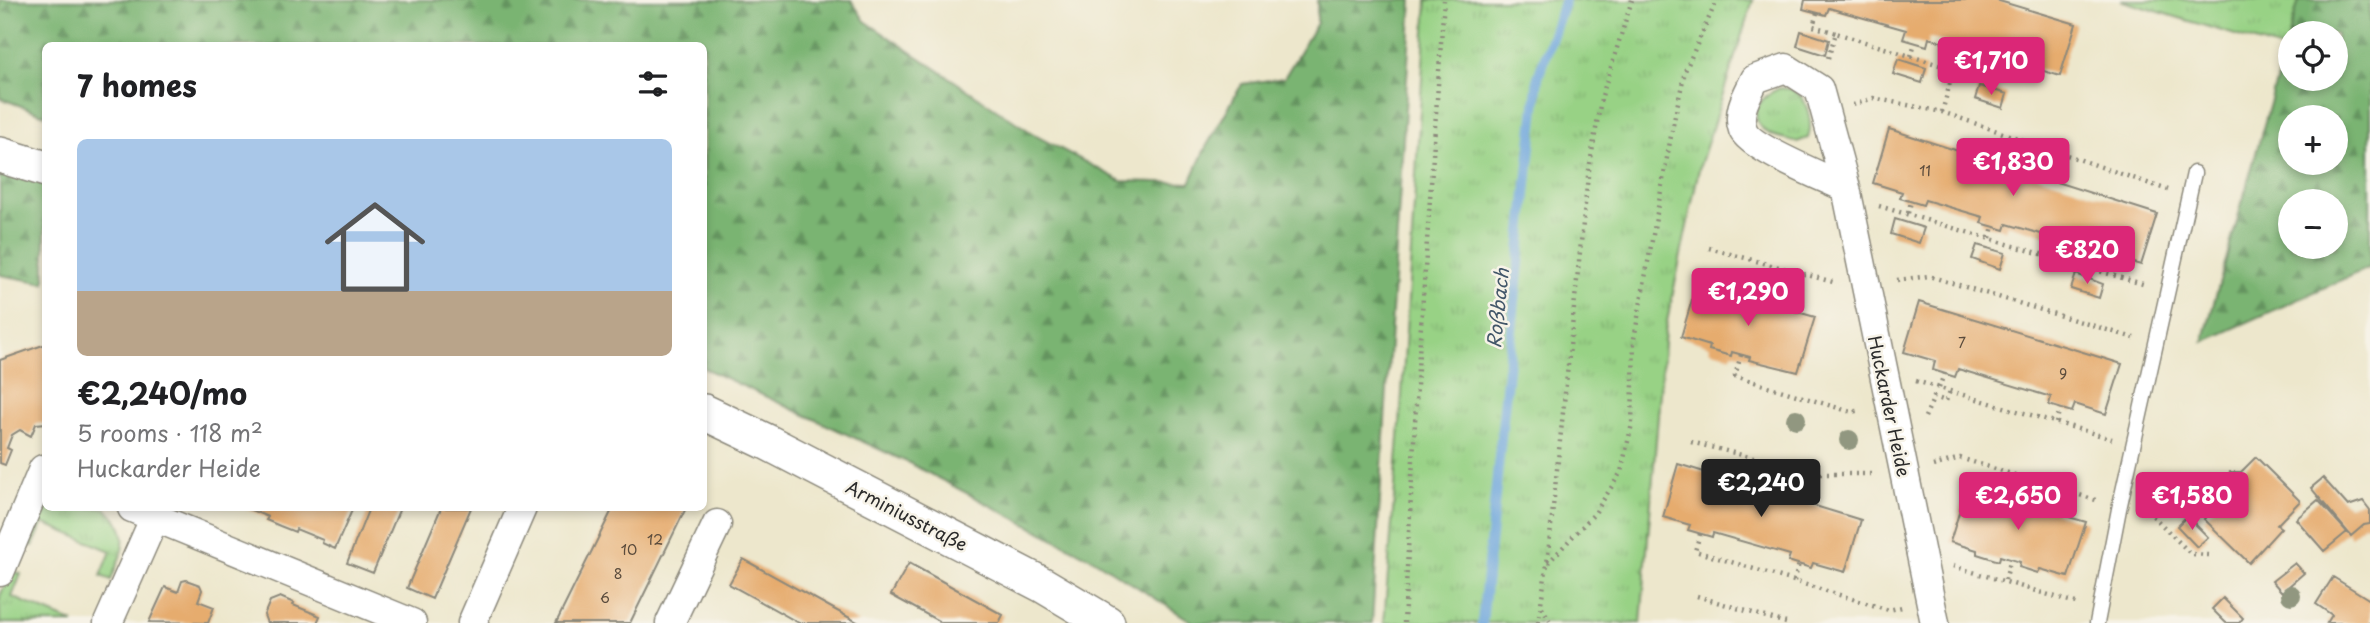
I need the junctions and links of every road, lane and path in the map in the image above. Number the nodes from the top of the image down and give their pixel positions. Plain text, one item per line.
1 (1444, 0) edge
2 (1632, 0) edge
3 (1717, 0) edge
4 (1817, 13) dead end
5 (1836, 33) junction
6 (1915, 43) dead end
7 (1911, 56) junction
8 (1995, 66) dead end
9 (1954, 69) junction
10 (1819, 89) junction
11 (1942, 112) junction
12 (1828, 119) junction
13 (0, 155) edge
14 (42, 168) edge
15 (2194, 173) dead end
16 (2189, 197) junction
17 (1848, 199) junction
18 (1911, 202) dead end
19 (1908, 213) junction
20 (1993, 226) dead end
21 (1990, 238) junction
22 (1709, 248) dead end
23 (2093, 258) dead end
24 (2090, 267) junction
25 (1865, 285) junction
26 (2168, 291) junction
27 (2156, 343) junction
28 (1741, 355) dead end
29 (1944, 374) dead end
30 (1939, 388) junction
31 (1887, 394) junction
32 (2060, 408) dead end
33 (707, 413) edge
34 (2056, 423) junction
35 (2133, 445) junction
36 (42, 471) edge
37 (2124, 486) junction
38 (521, 511) edge
39 (144, 512) edge
40 (717, 524) dead end
41 (1700, 534) dead end
42 (2209, 555) dead end
43 (2011, 559) dead end
44 (1547, 564) junction
45 (1799, 564) dead end
46 (1924, 571) junction
47 (0, 572) edge
48 (2005, 580) junction
49 (1794, 581) junction
50 (1697, 596) dead end
51 (1542, 606) junction
52 (1933, 611) edge
53 (2098, 617) edge
54 (108, 623) edge
55 (412, 623) edge
56 (472, 623) edge
57 (670, 623) edge
58 (1107, 623) edge
59 (1404, 623) edge
60 (1538, 623) edge
61 (1551, 623) edge
62 (1786, 623) edge

1 - 59 path
2 - 44 path
3 - 44 path
4 - 5 path
5 - 7 path
5 - 10 path
6 - 7 path
7 - 9 path
8 - 9 path
9 - 11 path
10 - 12 street, Huckarder Heide
10 - 17 street
11 - 12 path
11 - 16 path
12 - 17 street, Huckarder Heide
13 - 14 street
15 - 16 lane
16 - 26 lane
17 - 19 path
17 - 25 street, Huckarder Heide
18 - 19 path
19 - 21 path
20 - 21 path
21 - 24 path
22 - 25 path
23 - 24 path
24 - 26 path
25 - 27 path
25 - 31 street, Huckarder Heide
26 - 27 lane
27 - 35 lane
28 - 31 path
29 - 30 path
30 - 31 path
30 - 34 path
31 - 46 street, Huckarder Heide
32 - 34 path
33 - 58 street, Arminiusstraße
34 - 35 path
35 - 37 lane
36 - 47 street
37 - 42 path
37 - 53 lane
38 - 56 street
39 - 54 street
39 - 55 street
40 - 57 street
41 - 49 path
43 - 48 path
44 - 51 path
45 - 49 path
46 - 48 path
46 - 52 street, Huckarder Heide
48 - 53 path
49 - 52 path
50 - 62 path
51 - 60 path
51 - 61 path

